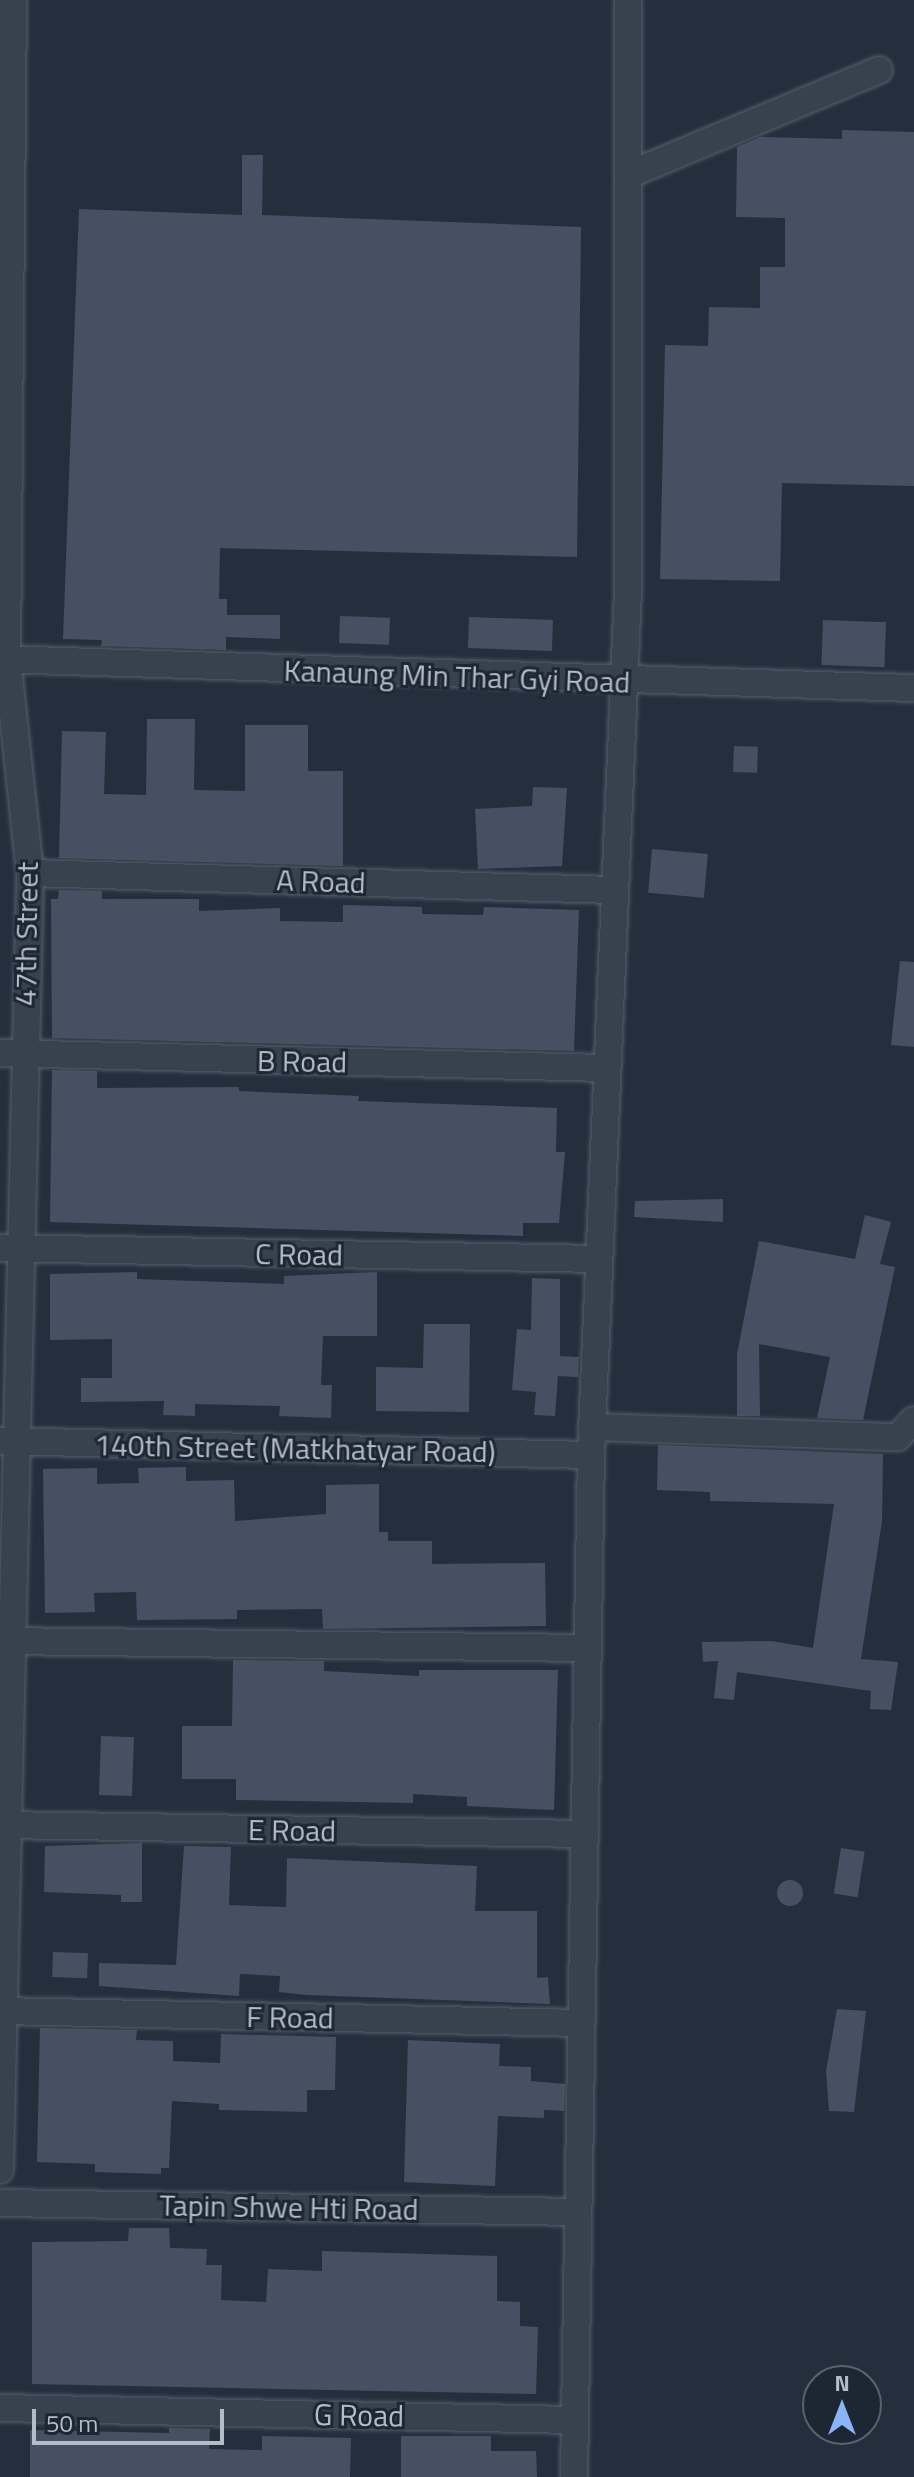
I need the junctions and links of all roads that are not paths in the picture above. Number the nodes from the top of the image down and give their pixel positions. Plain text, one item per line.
1 (13, 0) edge
2 (628, 0) edge
3 (879, 70) dead end
4 (628, 175) junction
5 (4, 658) edge
6 (621, 682) junction
7 (914, 688) edge
8 (30, 873) junction
9 (612, 890) junction
10 (12, 1054) edge
11 (603, 1068) junction
12 (10, 1248) edge
13 (598, 1259) junction
14 (913, 1423) edge
15 (592, 1427) junction
16 (8, 1441) edge
17 (591, 1455) junction
18 (5, 1642) edge
19 (587, 1648) junction
20 (4, 1825) edge
21 (584, 1834) junction
22 (2, 2011) edge
23 (581, 2023) junction
24 (0, 2170) edge
25 (0, 2203) edge
26 (578, 2212) junction
27 (0, 2408) edge
28 (575, 2420) junction
29 (574, 2477) edge

1 - 5 street, 47th Street
2 - 4 street
3 - 4 street
4 - 6 street
5 - 6 street, Kanaung Min Thar Gyi Road
5 - 8 street, 47th Street
6 - 7 street, Kanaung Min Thar Gyi Road
6 - 9 street
8 - 9 street, A Road
8 - 10 street, 47th Street
9 - 11 street
10 - 11 street, B Road
10 - 12 street, 47th Street
11 - 13 street
12 - 13 street, C Road
12 - 16 street, 47th Street
13 - 15 street
14 - 15 street
15 - 17 street
16 - 17 street, 140th Street (Matkhatyar Road)
16 - 18 street, 47th Street
17 - 19 street
18 - 19 street
18 - 20 street, 47th Street
19 - 21 street
20 - 21 street, E Road
20 - 22 street, 47th Street
21 - 23 street
22 - 23 street, F Road
22 - 24 street, 47th Street
23 - 26 street
25 - 26 street, Tapin Shwe Hti Road
26 - 28 street
27 - 28 street, G Road
28 - 29 street

